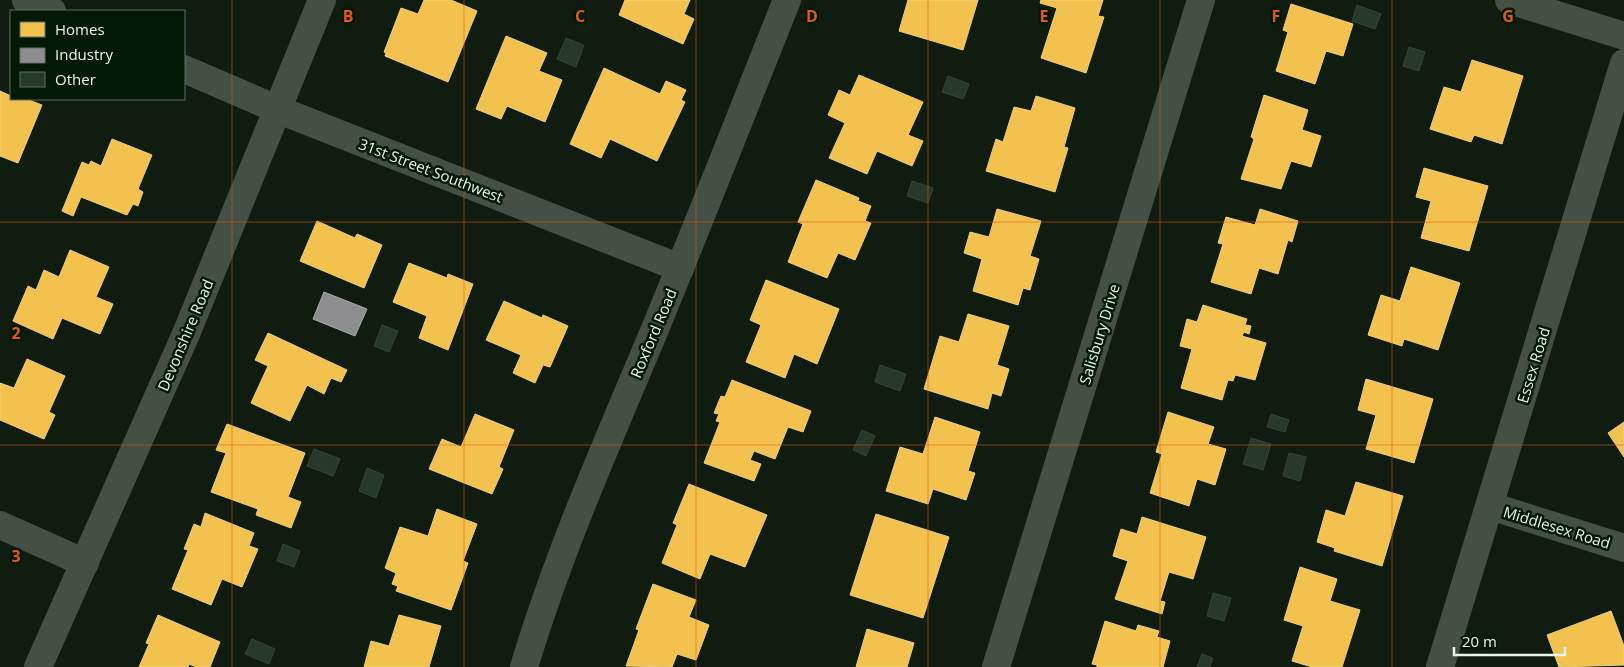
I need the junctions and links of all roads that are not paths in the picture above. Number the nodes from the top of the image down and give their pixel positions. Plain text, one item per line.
1 (26, 0) edge
2 (322, 0) edge
3 (787, 0) edge
4 (1202, 0) edge
5 (1509, 0) edge
6 (50, 10) edge
7 (1624, 36) edge
8 (1624, 63) edge
9 (185, 69) edge
10 (279, 110) junction
11 (680, 268) junction
12 (1490, 506) junction
13 (0, 525) edge
14 (1624, 548) edge
15 (85, 563) junction
16 (38, 667) edge
17 (524, 667) edge
18 (996, 667) edge
19 (1440, 667) edge

1 - 6 street
2 - 10 street, Devonshire Road
3 - 11 street, Roxford Road
4 - 18 street, Salisbury Drive
5 - 7 street
8 - 12 street, Essex Road
9 - 10 street, 31st Street Southwest
10 - 11 street, 31st Street Southwest
10 - 15 street, Devonshire Road
11 - 17 street, Roxford Road
12 - 14 street, Middlesex Road
12 - 19 street, Essex Road
13 - 15 street
15 - 16 street, Devonshire Road

